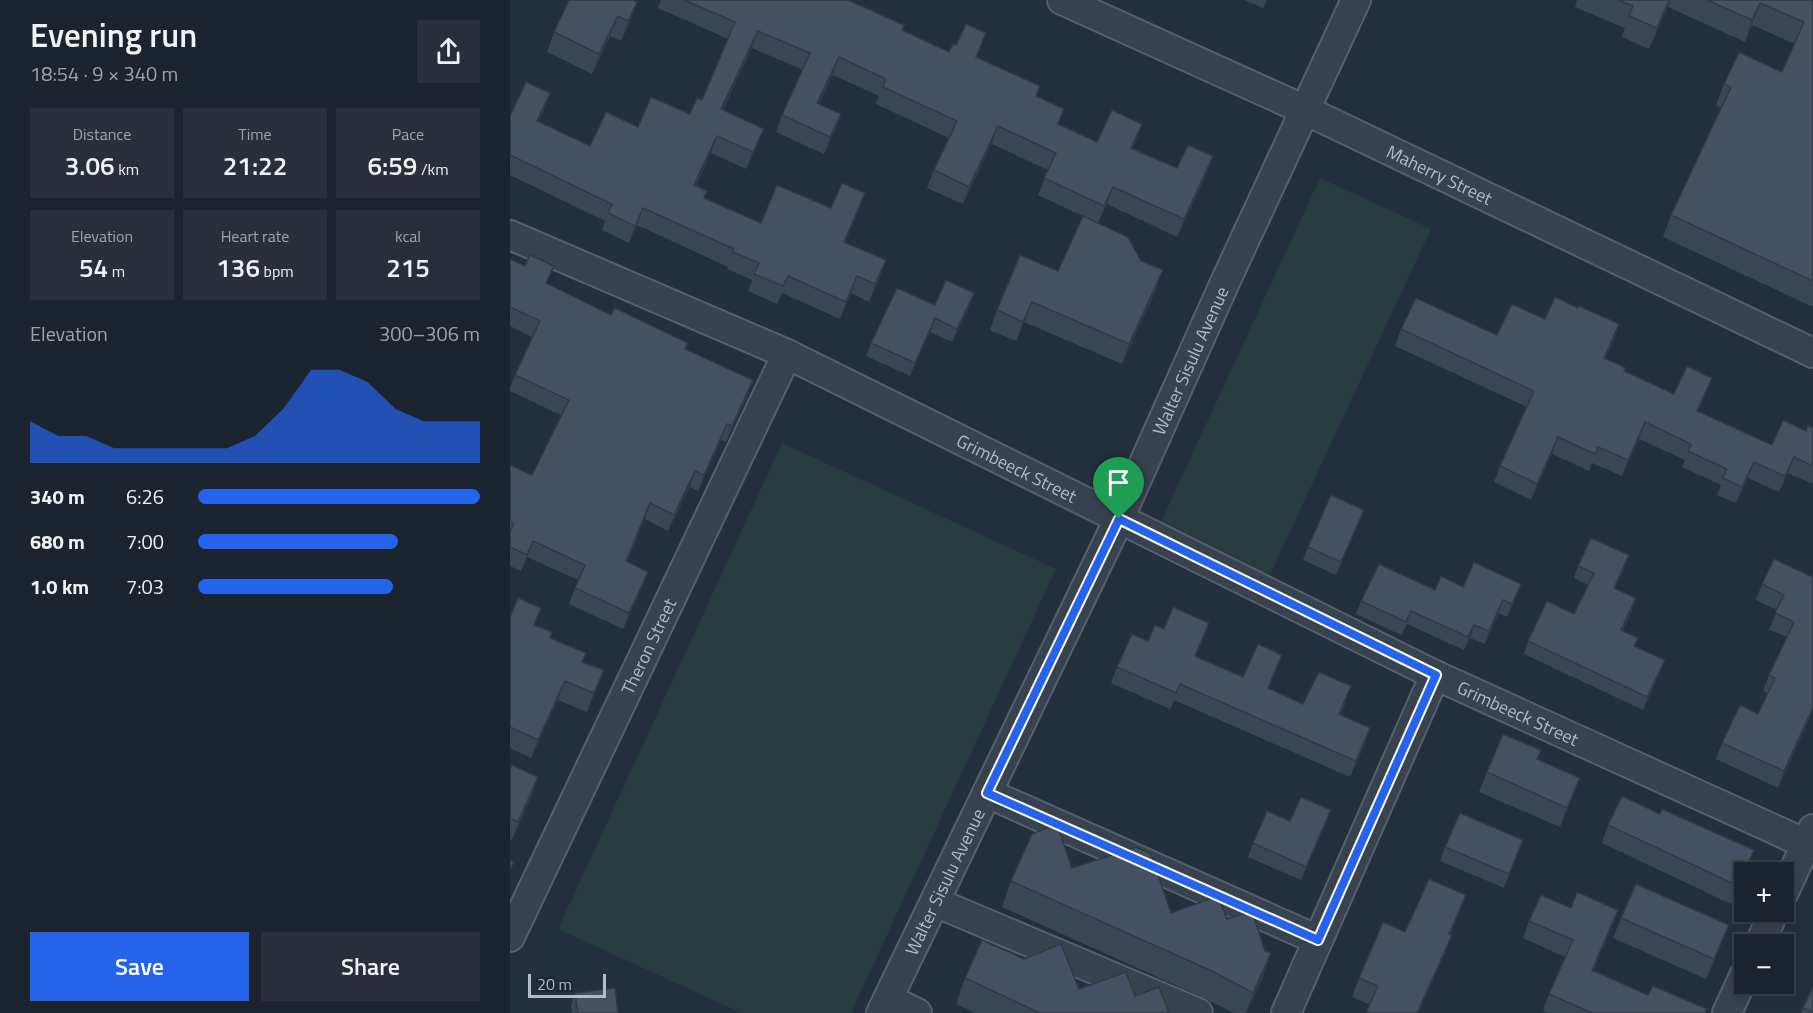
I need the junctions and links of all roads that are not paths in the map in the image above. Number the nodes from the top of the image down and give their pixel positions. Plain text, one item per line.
1 (1062, 0) edge
2 (1356, 0) edge
3 (1305, 110) junction
4 (510, 235) edge
5 (1813, 353) edge
6 (787, 354) junction
7 (1119, 519) junction
8 (1436, 675) junction
9 (987, 793) junction
10 (1811, 840) edge
11 (1794, 873) edge
12 (935, 902) junction
13 (510, 937) edge
14 (1318, 940) junction
15 (1736, 994) edge
16 (884, 1006) edge
17 (917, 1013) edge
18 (1198, 1013) edge
19 (1286, 1013) edge
20 (1727, 1013) edge

1 - 3 street, Maherry Street
2 - 3 street, Walter Sisulu Avenue
3 - 5 street, Maherry Street
3 - 7 street, Walter Sisulu Avenue
4 - 6 street, Grimbeeck Street
6 - 7 street, Grimbeeck Street
6 - 13 street, Theron Street
7 - 8 street, Grimbeeck Street
7 - 9 street, Walter Sisulu Avenue
8 - 10 street, Grimbeeck Street
8 - 14 street
9 - 12 street, Walter Sisulu Avenue
9 - 14 street
10 - 11 street
12 - 16 street, Walter Sisulu Avenue
12 - 18 street
14 - 19 street
15 - 20 street
16 - 17 street

